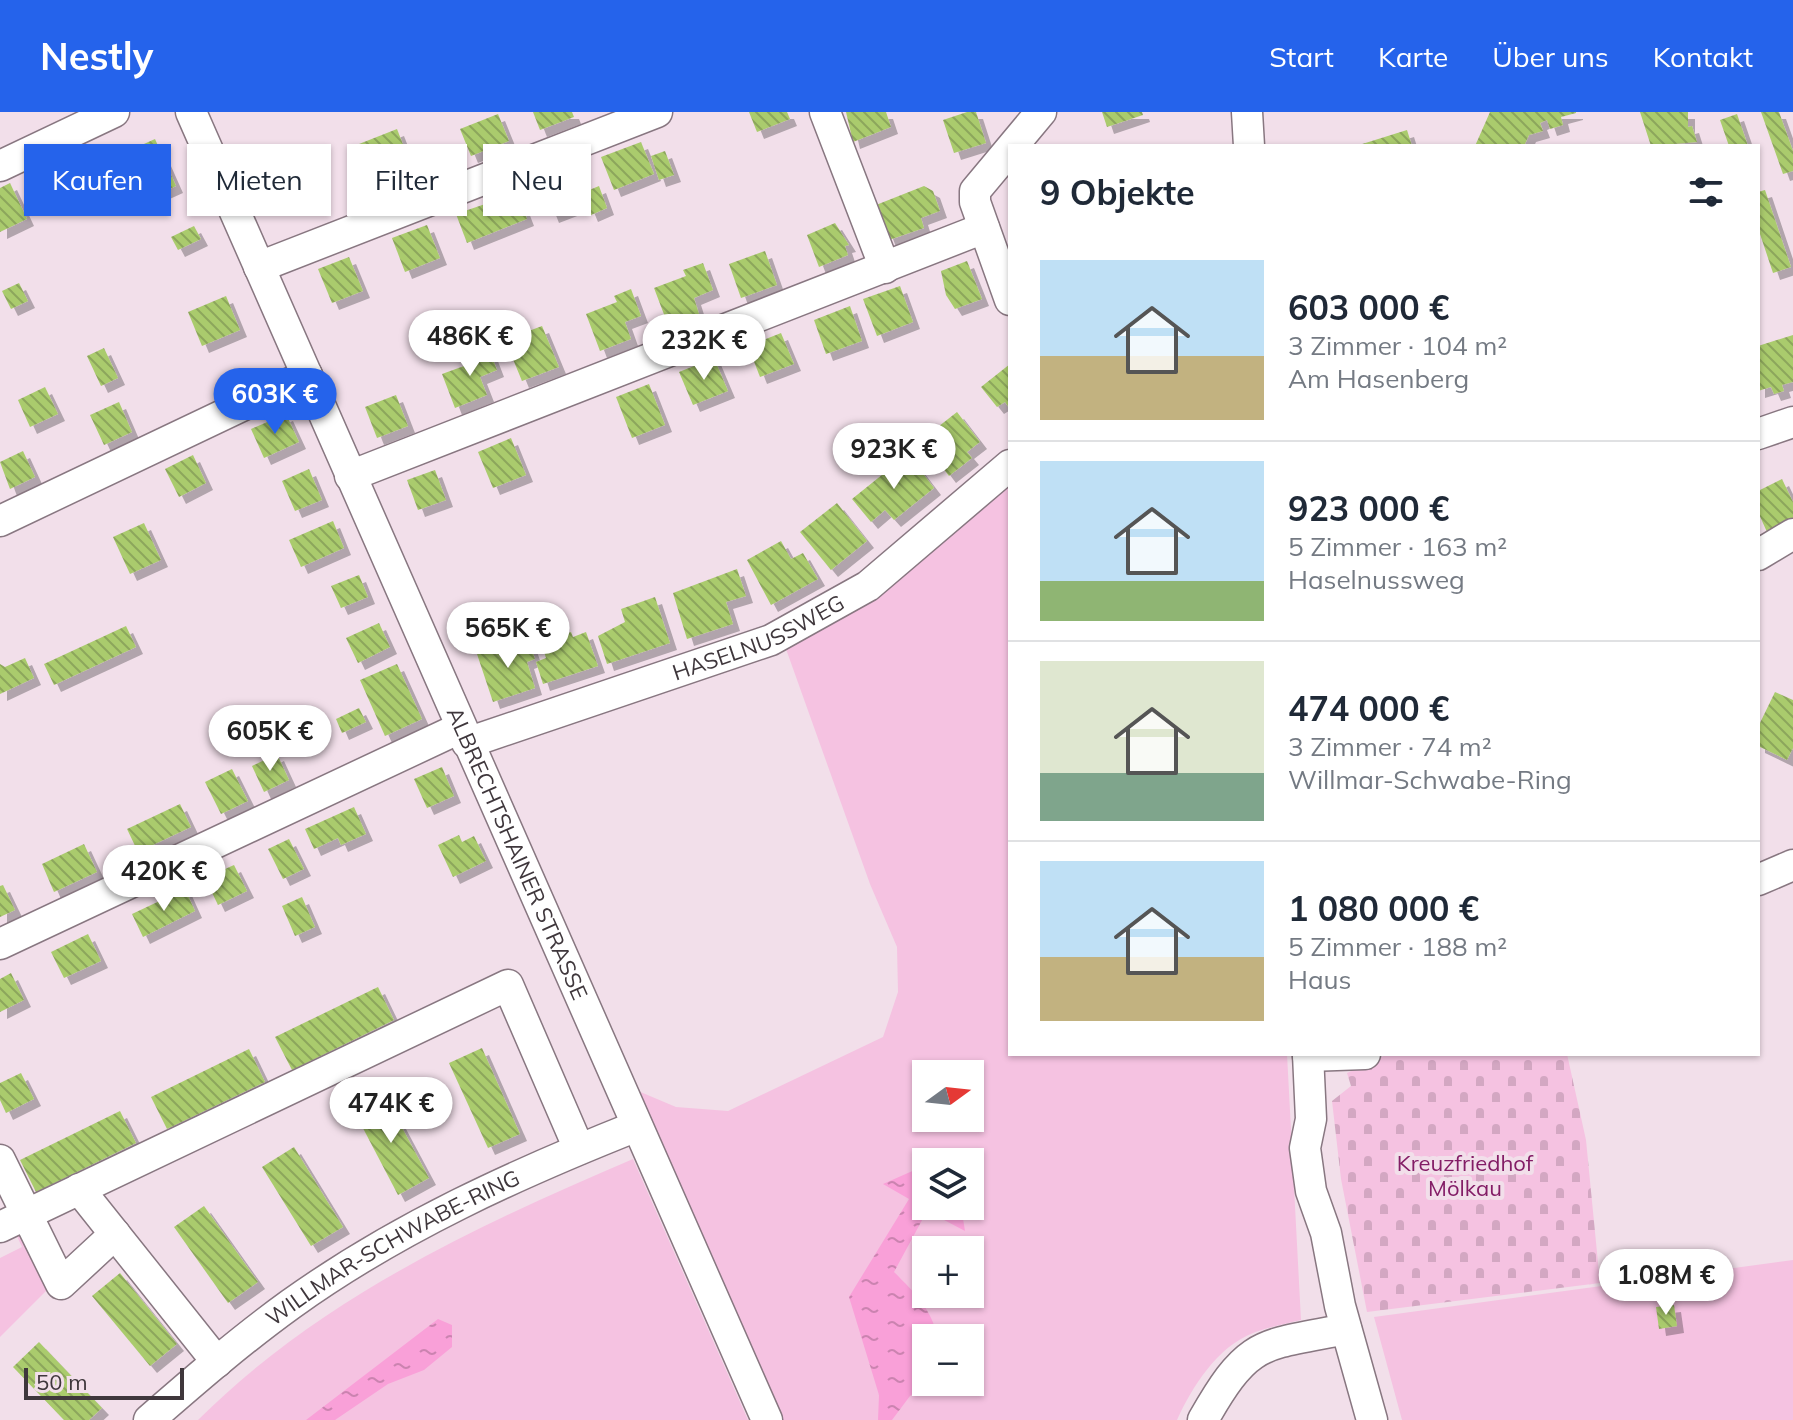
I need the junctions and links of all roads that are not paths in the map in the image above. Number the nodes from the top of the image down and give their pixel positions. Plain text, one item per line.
1 (114, 112) edge
2 (191, 112) edge
3 (657, 112) edge
4 (825, 112) edge
5 (1041, 112) edge
6 (1251, 113) edge
7 (1013, 144) edge
8 (1249, 144) edge
9 (1008, 149) edge
10 (0, 166) edge
11 (984, 228) junction
12 (259, 267) junction
13 (885, 268) junction
14 (1008, 294) edge
15 (307, 375) junction
16 (1793, 422) edge
17 (1760, 433) edge
18 (1008, 467) edge
19 (350, 476) junction
20 (0, 521) edge
21 (1793, 534) edge
22 (1760, 554) edge
23 (464, 736) junction
24 (1793, 865) edge
25 (1760, 879) edge
26 (0, 944) edge
27 (1308, 1056) edge
28 (637, 1126) junction
29 (579, 1149) junction
30 (0, 1160) edge
31 (79, 1189) junction
32 (13, 1221) edge
33 (115, 1234) junction
34 (1346, 1329) junction
35 (217, 1362) junction
36 (149, 1420) edge
37 (767, 1420) edge
38 (1203, 1420) edge
39 (1372, 1420) edge

1 - 10 street
2 - 12 street, ALBRECHTSHAINER STRASSE
3 - 12 street
4 - 13 street
5 - 7 street
6 - 8 street
9 - 11 street
11 - 13 street
11 - 14 street
12 - 15 street, ALBRECHTSHAINER STRASSE
13 - 19 street
15 - 19 street, ALBRECHTSHAINER STRASSE
15 - 20 street
16 - 17 street
18 - 23 street, HASELNUSSWEG
19 - 23 street, ALBRECHTSHAINER STRASSE
21 - 22 street
23 - 26 street, HASELNUSSWEG
23 - 28 street, ALBRECHTSHAINER STRASSE
24 - 25 street
27 - 34 street
28 - 29 street, WILLMAR-SCHWABE-RING
28 - 37 street, ALBRECHTSHAINER STRASSE
29 - 31 street
29 - 35 street, WILLMAR-SCHWABE-RING
30 - 32 street
31 - 32 street
31 - 33 street
32 - 33 street
33 - 35 street
34 - 38 street
34 - 39 street
35 - 36 street, WILLMAR-SCHWABE-RING

